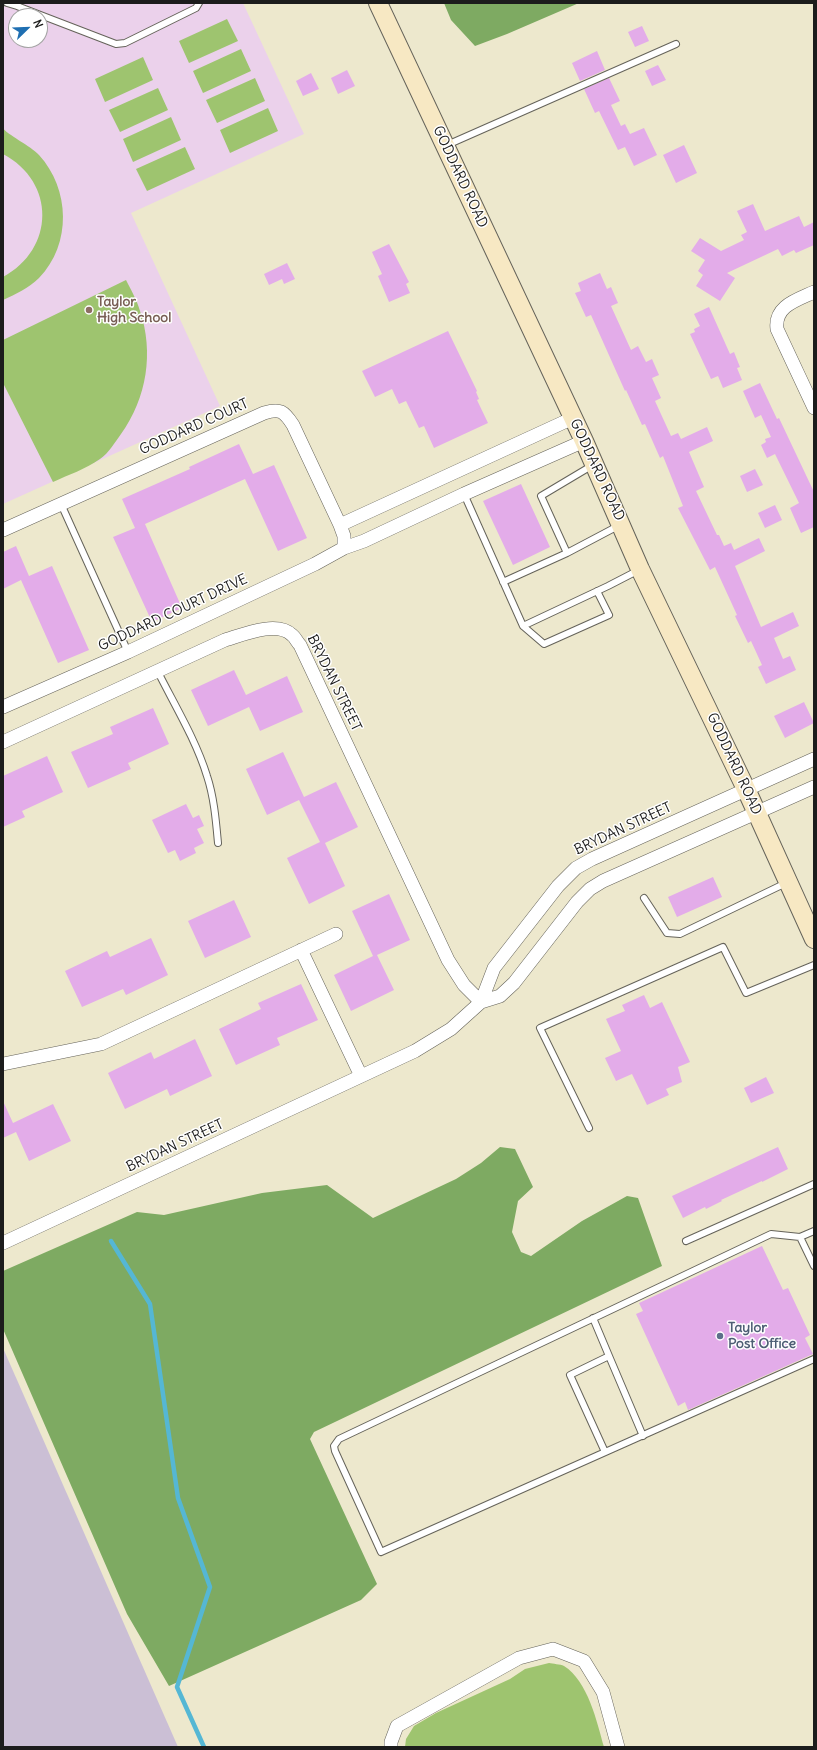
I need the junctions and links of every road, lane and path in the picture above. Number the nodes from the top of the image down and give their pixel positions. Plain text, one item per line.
1 (7, 3) edge
2 (199, 3) edge
3 (378, 3) edge
4 (17, 4) edge
5 (676, 44) dead end
6 (445, 145) junction
7 (814, 292) edge
8 (814, 408) edge
9 (572, 418) junction
10 (584, 441) junction
11 (595, 465) junction
12 (464, 494) junction
13 (61, 504) junction
14 (622, 524) junction
15 (3, 530) edge
16 (342, 536) junction
17 (567, 553) junction
18 (640, 569) junction
19 (503, 582) junction
20 (597, 591) junction
21 (523, 626) junction
22 (128, 652) junction
23 (157, 670) junction
24 (3, 707) edge
25 (3, 742) edge
26 (814, 759) edge
27 (814, 787) edge
28 (746, 790) junction
29 (756, 812) junction
30 (218, 843) dead end
31 (789, 882) junction
32 (644, 898) dead end
33 (336, 934) dead end
34 (814, 939) edge
35 (301, 950) junction
36 (814, 965) edge
37 (481, 1002) junction
38 (3, 1064) edge
39 (361, 1076) junction
40 (589, 1128) dead end
41 (814, 1184) edge
42 (814, 1231) edge
43 (800, 1237) junction
44 (686, 1241) dead end
45 (3, 1243) edge
46 (814, 1266) edge
47 (593, 1318) junction
48 (609, 1356) junction
49 (814, 1359) edge
50 (643, 1436) junction
51 (606, 1452) junction
52 (391, 1747) edge
53 (618, 1747) edge

1 - 4 lane
2 - 4 lane
3 - 6 main road, GODDARD ROAD
5 - 6 lane
6 - 9 main road, GODDARD ROAD
7 - 8 street
9 - 10 main road, GODDARD ROAD
9 - 16 street
10 - 11 main road, GODDARD ROAD
10 - 12 street
11 - 14 main road, GODDARD ROAD
11 - 17 lane
12 - 16 street
12 - 19 lane
13 - 15 street, GODDARD COURT
13 - 16 street, GODDARD COURT
13 - 22 lane
14 - 17 lane
14 - 18 main road, GODDARD ROAD
16 - 22 street, GODDARD COURT DRIVE
17 - 19 lane
18 - 20 lane
18 - 28 main road, GODDARD ROAD
19 - 21 lane
20 - 21 lane
20 - 21 lane
22 - 24 street, GODDARD COURT DRIVE
23 - 25 street, BRYDAN STREET
23 - 30 lane
23 - 37 street, BRYDAN STREET
26 - 28 street, BRYDAN STREET
27 - 29 street, BRYDAN STREET
28 - 29 main road, GODDARD ROAD
28 - 37 street, BRYDAN STREET
29 - 31 main road, GODDARD ROAD
29 - 37 street, BRYDAN STREET
31 - 32 lane
31 - 34 main road, GODDARD ROAD
33 - 35 street
35 - 38 street
35 - 39 street
36 - 40 lane
37 - 39 street, BRYDAN STREET
39 - 45 street, BRYDAN STREET
41 - 44 lane
42 - 43 lane
43 - 46 lane
43 - 47 lane
47 - 48 lane
47 - 51 lane
48 - 50 lane
48 - 51 lane
49 - 50 lane
50 - 51 lane
52 - 53 street

